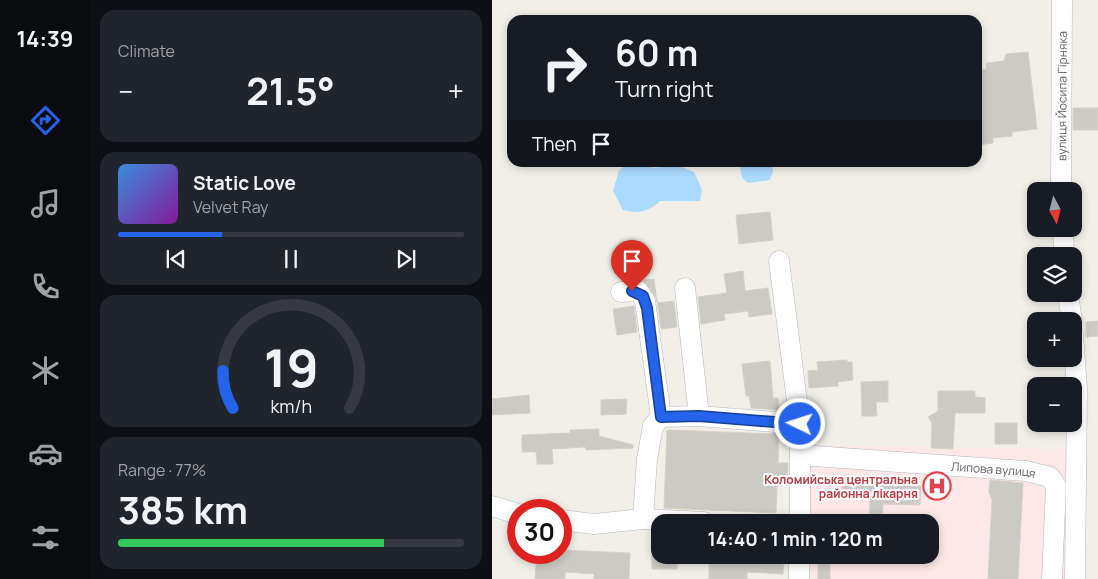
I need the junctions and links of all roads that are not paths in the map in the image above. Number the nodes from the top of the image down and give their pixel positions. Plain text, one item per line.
1 (1062, 0) edge
2 (1061, 182) edge
3 (779, 261) dead end
4 (685, 288) dead end
5 (621, 292) dead end
6 (1075, 367) edge
7 (699, 416) junction
8 (661, 417) junction
9 (800, 424) junction
10 (800, 455) junction
11 (1055, 482) junction
12 (1076, 482) junction
13 (492, 506) edge
14 (507, 511) edge
15 (800, 514) edge
16 (643, 519) junction
17 (651, 519) edge
18 (572, 521) edge
19 (799, 564) edge
20 (799, 579) edge
21 (1052, 579) edge
22 (1075, 579) edge

1 - 2 street, вулиця Йосипа Гірняка
3 - 9 street
4 - 7 street
5 - 8 street
6 - 12 street
7 - 8 street
7 - 9 street
8 - 16 street
9 - 10 street
10 - 11 street, Липова вулиця
10 - 15 street
11 - 12 street
11 - 21 street
12 - 22 street
13 - 14 street
16 - 17 street
16 - 18 street
19 - 20 street

